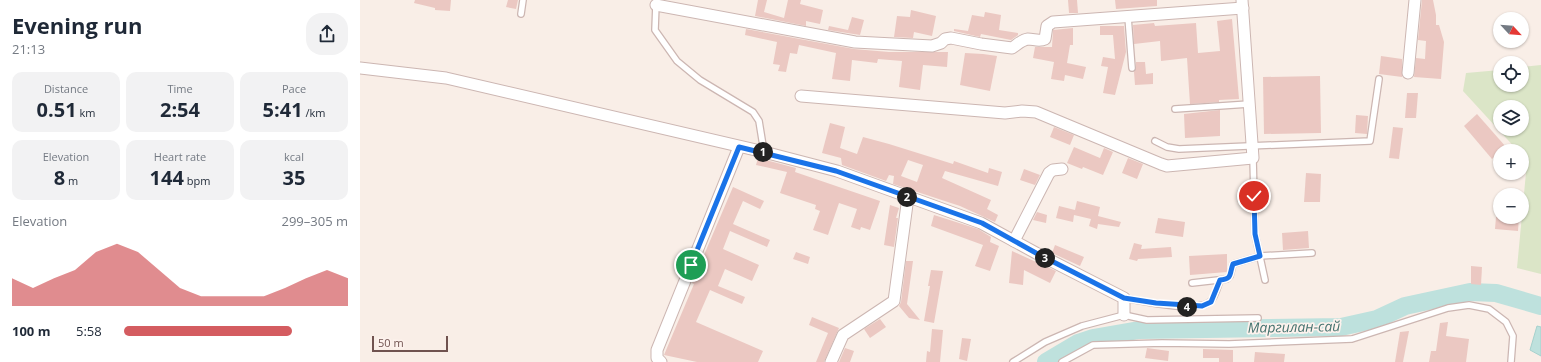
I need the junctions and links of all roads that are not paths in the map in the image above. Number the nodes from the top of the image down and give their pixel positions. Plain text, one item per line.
1 (523, 0) edge
2 (1414, 0) edge
3 (656, 3) edge
4 (1242, 4) edge
5 (521, 14) dead end
6 (1128, 17) junction
7 (360, 68) edge
8 (1132, 68) dead end
9 (1408, 73) dead end
10 (1379, 79) dead end
11 (801, 96) dead end
12 (1249, 104) junction
13 (1175, 109) dead end
14 (1155, 141) dead end
15 (1253, 146) junction
16 (739, 147) junction
17 (764, 152) junction
18 (1253, 158) junction
19 (1062, 169) dead end
20 (908, 197) junction
21 (1014, 241) junction
22 (1312, 253) dead end
23 (1260, 256) junction
24 (1220, 280) junction
25 (1264, 280) dead end
26 (1192, 283) dead end
27 (1124, 298) junction
28 (1124, 315) junction
29 (1258, 318) dead end
30 (661, 362) edge
31 (831, 362) edge
32 (1013, 362) edge
33 (1062, 362) edge
34 (1511, 362) edge

1 - 5 lane
2 - 9 street
3 - 6 street
3 - 17 lane
4 - 6 street
4 - 12 street
6 - 8 lane
7 - 16 street
10 - 15 lane
11 - 18 street
12 - 13 lane
12 - 15 street
14 - 15 lane
15 - 18 street
16 - 17 street
16 - 30 street
17 - 20 street
18 - 23 lane
19 - 21 street
20 - 21 street
20 - 31 street
21 - 27 street
22 - 23 lane
23 - 24 lane
23 - 25 lane
24 - 26 lane
24 - 27 lane
27 - 28 street
28 - 29 lane
28 - 32 lane
33 - 34 lane

